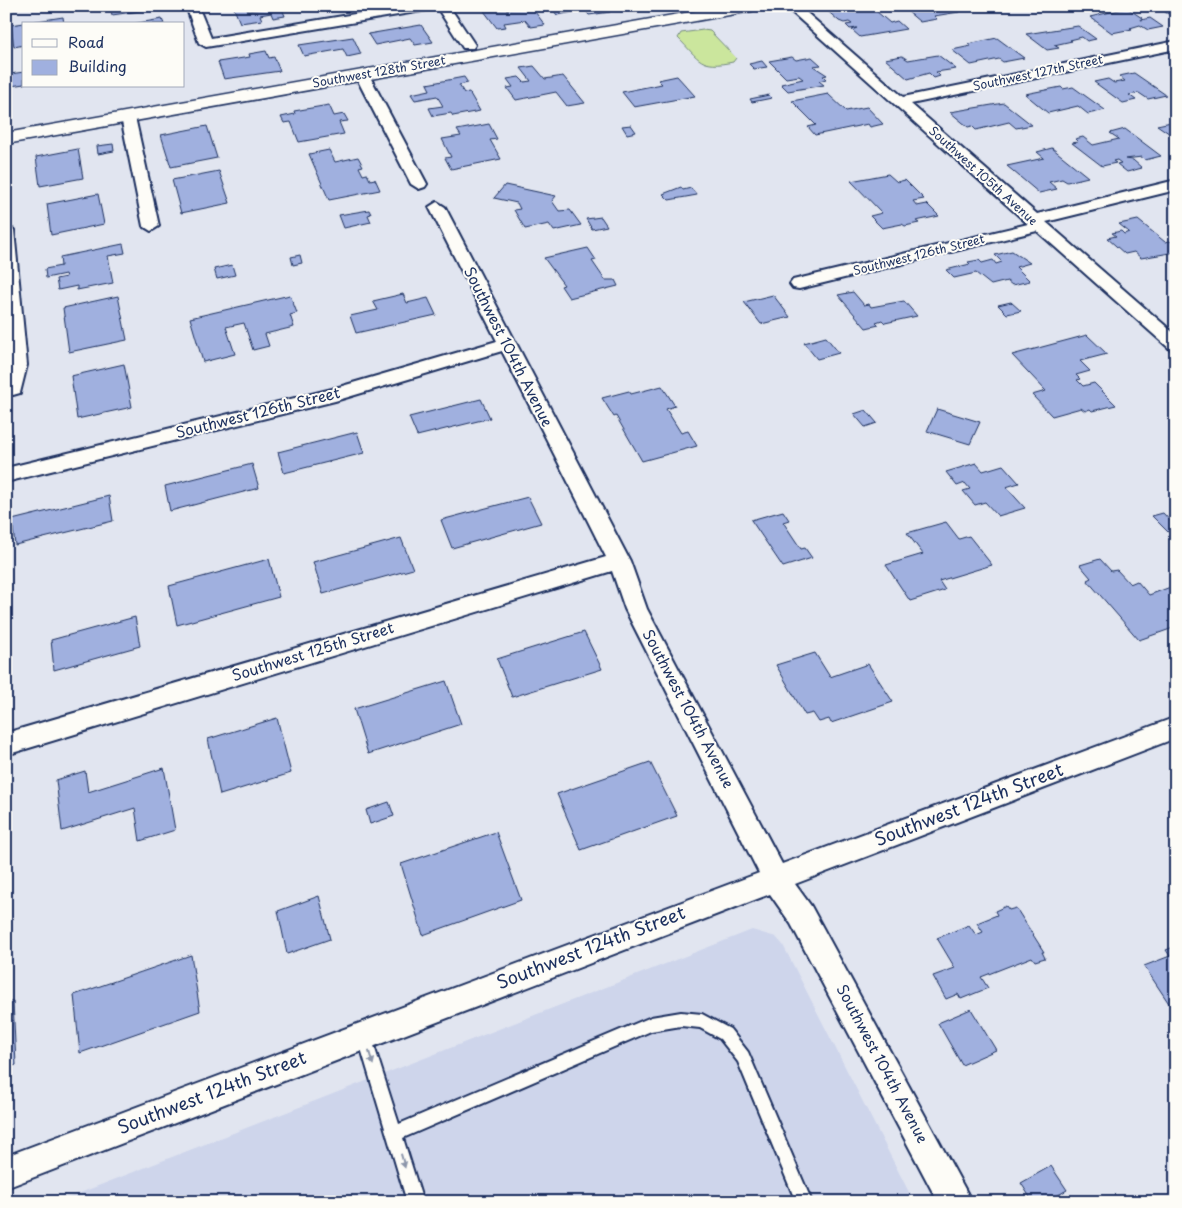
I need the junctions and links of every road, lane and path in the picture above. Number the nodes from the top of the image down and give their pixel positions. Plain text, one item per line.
1 (192, 6) edge
2 (428, 6) edge
3 (442, 6) edge
4 (752, 6) edge
5 (791, 6) edge
6 (468, 45) dead end
7 (1176, 45) edge
8 (362, 76) junction
9 (900, 102) junction
10 (128, 117) junction
11 (6, 139) edge
12 (419, 184) dead end
13 (1176, 185) edge
14 (437, 207) dead end
15 (1036, 223) junction
16 (152, 226) dead end
17 (6, 230) edge
18 (799, 284) dead end
19 (507, 344) junction
20 (1176, 346) edge
21 (13, 389) dead end
22 (6, 475) edge
23 (619, 561) junction
24 (1176, 727) edge
25 (6, 744) edge
26 (775, 878) junction
27 (364, 1034) junction
28 (395, 1134) junction
29 (6, 1172) edge
30 (415, 1202) edge
31 (804, 1202) edge
32 (956, 1202) edge

1 - 2 street
3 - 6 street
4 - 8 street, Southwest 128th Street
5 - 9 street, Southwest 105th Avenue
7 - 9 street, Southwest 127th Street
8 - 10 street, Southwest 128th Street
8 - 12 street
9 - 15 street, Southwest 105th Avenue
10 - 11 street, Southwest 128th Street
10 - 16 street
13 - 15 street, Southwest 126th Street
14 - 19 street, Southwest 104th Avenue
15 - 18 street, Southwest 126th Street
15 - 20 street, Southwest 105th Avenue
17 - 21 street
19 - 22 street, Southwest 126th Street
19 - 23 street, Southwest 104th Avenue
23 - 25 street, Southwest 125th Street
23 - 26 street, Southwest 104th Avenue
24 - 26 street, Southwest 124th Street
26 - 27 street, Southwest 124th Street
26 - 32 street, Southwest 104th Avenue
27 -> 28 lane
27 - 29 street, Southwest 124th Street
28 -> 30 lane
28 - 31 lane

